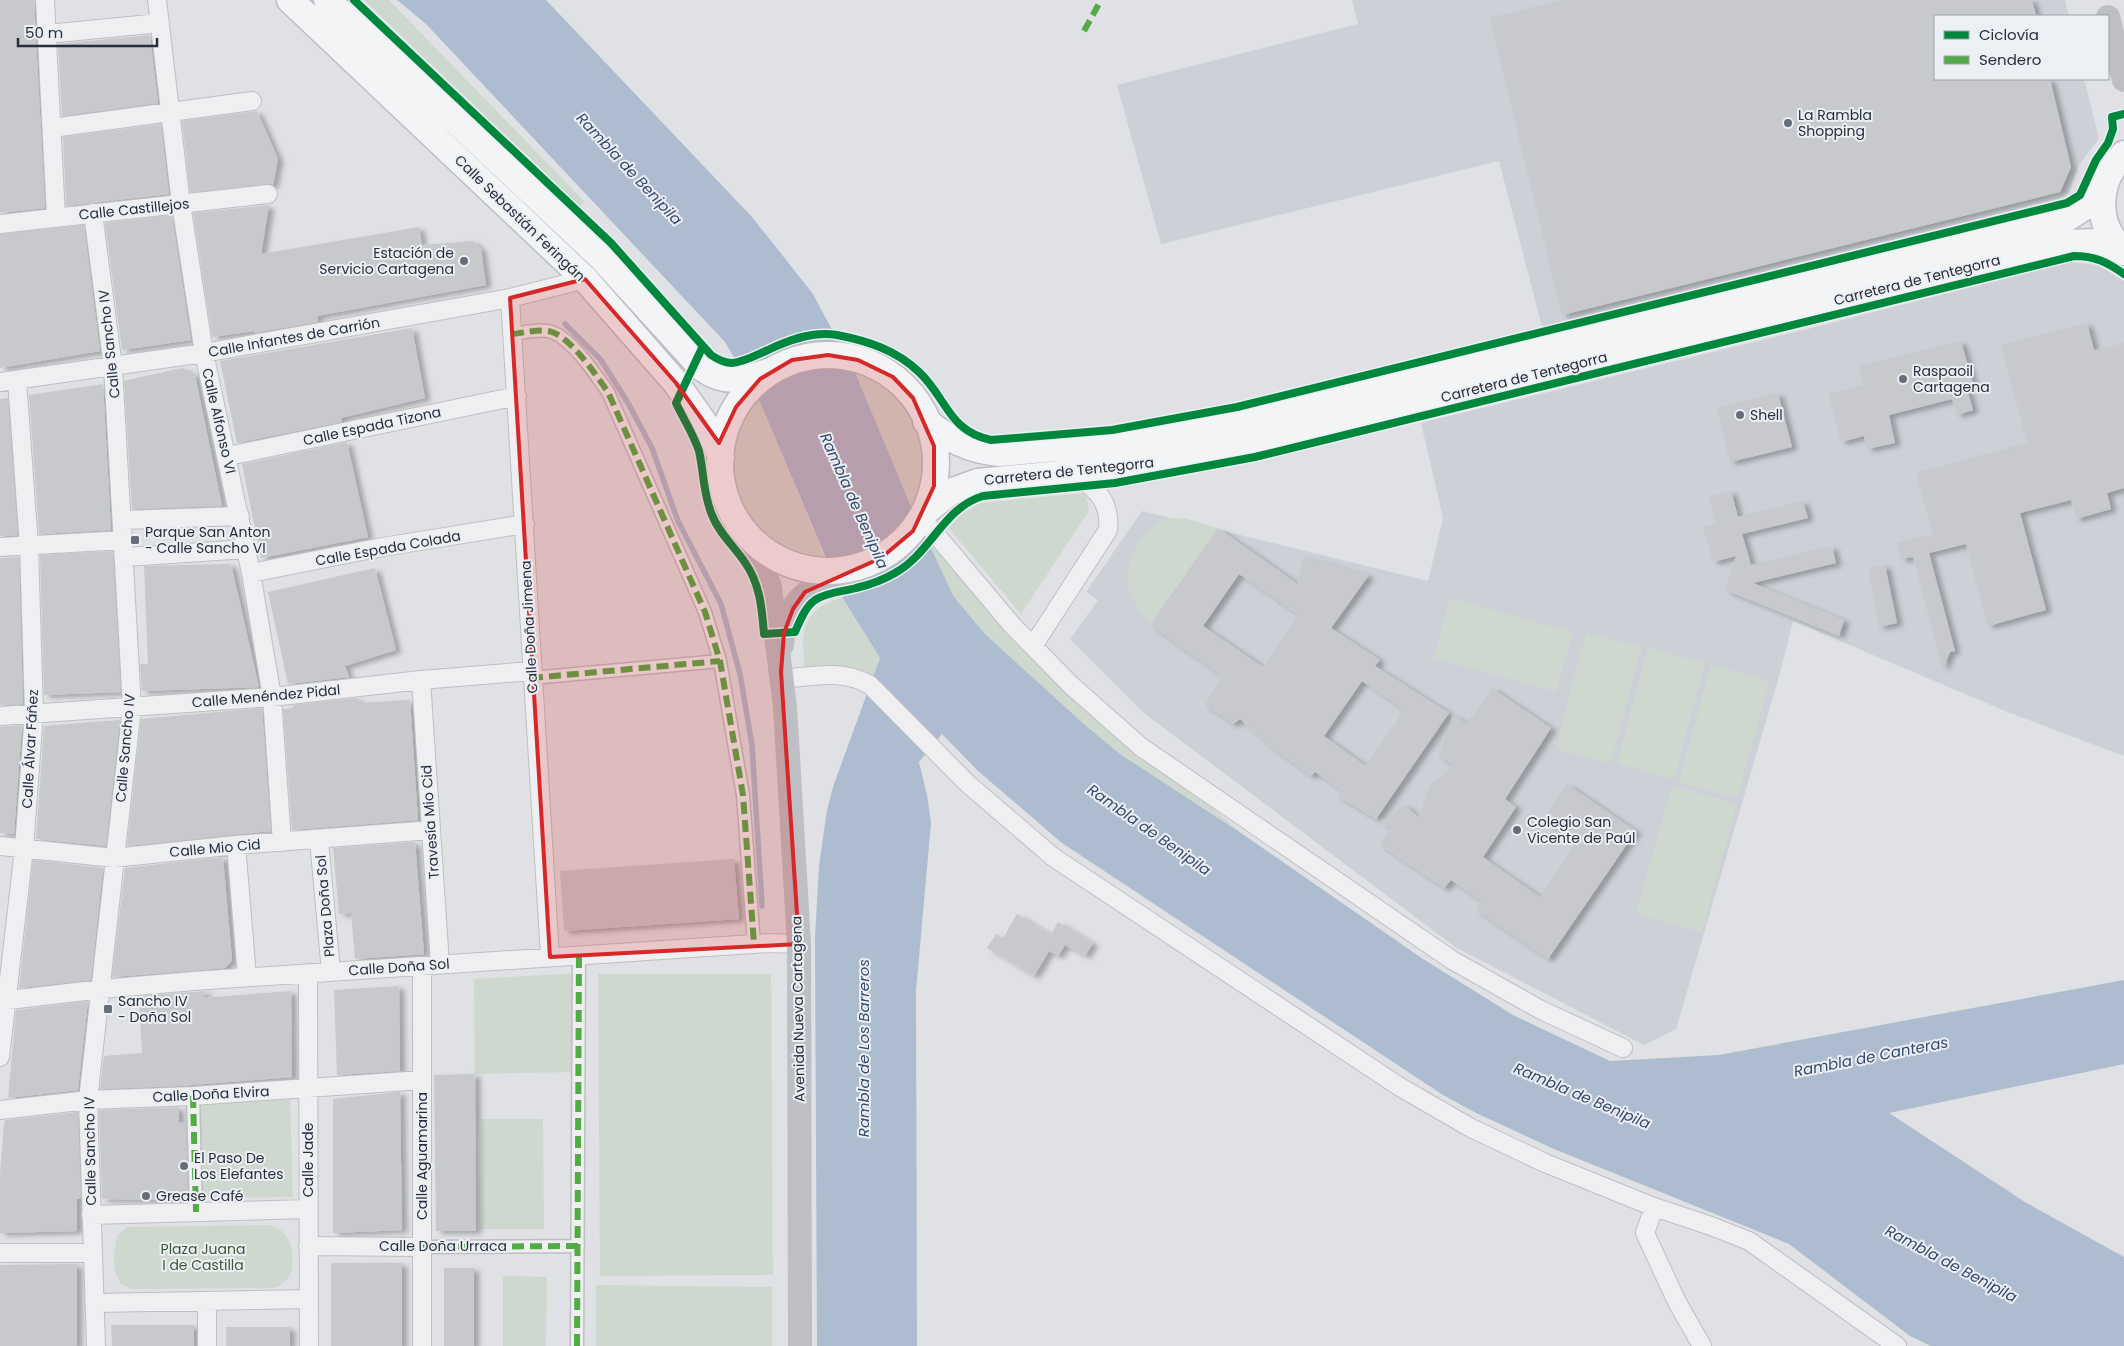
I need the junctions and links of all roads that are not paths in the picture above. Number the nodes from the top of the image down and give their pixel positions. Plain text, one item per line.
1 (45, 0) edge
2 (157, 0) edge
3 (290, 0) edge
4 (327, 0) edge
5 (2103, 0) edge
6 (2107, 15) edge
7 (2109, 21) edge
8 (160, 23) junction
9 (47, 34) junction
10 (2124, 80) edge
11 (252, 101) dead end
12 (170, 112) junction
13 (52, 128) junction
14 (2123, 154) edge
15 (2106, 181) junction
16 (268, 194) dead end
17 (181, 204) junction
18 (93, 213) junction
19 (56, 217) junction
20 (0, 224) edge
21 (2124, 252) edge
22 (585, 279) junction
23 (510, 298) junction
24 (512, 334) junction
25 (204, 353) junction
26 (113, 367) junction
27 (756, 379) junction
28 (9, 381) edge
29 (517, 396) junction
30 (926, 421) junction
31 (228, 456) junction
32 (721, 459) junction
33 (1066, 474) junction
34 (240, 516) junction
35 (922, 517) junction
36 (123, 520) junction
37 (525, 524) junction
38 (740, 524) junction
39 (29, 546) junction
40 (0, 547) edge
41 (125, 548) junction
42 (246, 549) junction
43 (251, 573) junction
44 (839, 573) junction
45 (1033, 646) junction
46 (720, 660) junction
47 (531, 675) junction
48 (781, 675) junction
49 (421, 680) junction
50 (272, 697) junction
51 (132, 707) junction
52 (34, 713) junction
53 (0, 716) edge
54 (431, 830) junction
55 (320, 840) junction
56 (282, 842) junction
57 (236, 845) junction
58 (0, 846) edge
59 (24, 849) junction
60 (114, 858) junction
61 (754, 944) junction
62 (798, 944) junction
63 (579, 956) junction
64 (550, 957) junction
65 (440, 964) junction
66 (422, 966) junction
67 (330, 972) junction
68 (308, 973) junction
69 (247, 977) junction
70 (102, 988) junction
71 (3, 1001) edge
72 (1623, 1048) dead end
73 (0, 1057) edge
74 (422, 1080) junction
75 (308, 1088) junction
76 (193, 1096) junction
77 (88, 1100) junction
78 (0, 1110) edge
79 (1654, 1207) junction
80 (308, 1209) junction
81 (196, 1212) junction
82 (91, 1215) junction
83 (308, 1246) junction
84 (578, 1246) junction
85 (422, 1247) junction
86 (0, 1253) edge
87 (92, 1253) junction
88 (309, 1299) junction
89 (207, 1301) junction
90 (96, 1303) junction
91 (96, 1346) edge
92 (207, 1346) edge
93 (309, 1346) edge
94 (422, 1346) edge
95 (577, 1346) edge
96 (800, 1346) edge
97 (1702, 1346) edge
98 (1897, 1346) edge

1 - 9 street
2 - 8 street, Calle Alfonso VI
3 - 22 main road, Calle Sebastián Feringán
4 - 27 main road, Calle Sebastián Feringán
5 - 6 main road
7 - 10 main road
8 - 9 street
8 - 12 street, Calle Alfonso VI
9 - 13 street
11 - 12 street
12 - 13 street
12 - 17 street, Calle Alfonso VI
13 - 19 street
14 - 15 main road, Carretera de Tentegorra
15 - 21 main road
15 - 30 main road, Carretera de Tentegorra
16 - 17 street, Calle Castillejos
17 - 18 street, Calle Castillejos
17 - 25 street, Calle Alfonso VI
18 - 19 street, Calle Castillejos
18 - 26 street, Calle Sancho IV
19 - 20 street, Calle Castillejos
21 - 33 main road, Carretera de Tentegorra
22 - 23 street, Calle Infantes de Carrión
22 - 32 main road, Calle Sebastián Feringán
23 - 24 street, Calle Doña Jimena
23 - 25 street, Calle Infantes de Carrión
24 - 29 street, Calle Doña Jimena
24 - 46 street
25 - 26 street, Calle Infantes de Carrión
25 - 31 street, Calle Alfonso VI
26 - 28 street, Calle Infantes de Carrión
26 - 36 street, Calle Sancho IV
27 - 30 main road
27 - 32 main road
28 - 39 street, Calle Álvar Fáñez
29 - 31 street, Calle Espada Tizona
29 - 37 street, Calle Doña Jimena
30 - 35 main road
31 - 34 street, Calle Alfonso VI
32 - 38 main road
33 - 35 main road, Carretera de Tentegorra
33 - 45 street
34 - 36 street
34 - 42 street, Calle Alfonso VI
35 - 44 main road
35 - 45 street
36 - 41 street, Calle Sancho IV
37 - 43 street, Calle Espada Colada
37 - 47 street, Calle Doña Jimena
38 - 44 main road
38 - 48 main road, Avenida Nueva Cartagena
39 - 40 street
39 - 41 street
39 - 52 street, Calle Álvar Fáñez
41 - 42 street
41 - 51 street, Calle Sancho IV
42 - 43 street, Calle Alfonso VI
43 - 50 street, Calle Alfonso VI
44 - 48 main road, Avenida Nueva Cartagena
45 - 72 street
46 - 47 street
46 - 61 street
47 - 49 street, Calle Menéndez Pidal
47 - 64 street, Calle Doña Jimena
48 - 62 main road, Avenida Nueva Cartagena
48 - 79 street
49 - 50 street, Calle Menéndez Pidal
49 - 54 street, Travesía Mio Cid
50 - 51 street, Calle Menéndez Pidal
50 - 56 street, Calle Alfonso VI
51 - 52 street, Calle Menéndez Pidal
51 - 60 street, Calle Sancho IV
52 - 53 street, Calle Menéndez Pidal
52 - 59 street, Calle Álvar Fáñez
54 - 55 street, Calle Mio Cid
54 - 65 street, Travesía Mio Cid
55 - 56 street, Calle Mio Cid
55 - 67 street, Plaza Doña Sol
56 - 57 street, Calle Mio Cid
57 - 60 street, Calle Mio Cid
57 - 69 street
58 - 59 street, Calle Mio Cid
59 - 60 street, Calle Mio Cid
59 - 71 street, Calle Álvar Fáñez
60 - 70 street, Calle Sancho IV
61 - 62 street, Calle Doña Sol
61 - 63 street, Calle Doña Sol
62 - 96 main road, Avenida Nueva Cartagena
63 - 64 street, Calle Doña Sol
63 - 84 street
64 - 65 street, Calle Doña Sol
65 - 66 street, Calle Doña Sol
66 - 67 street, Calle Doña Sol
66 - 74 street, Calle Aguamarina
67 - 68 street, Calle Doña Sol
68 - 69 street, Calle Doña Sol
68 - 75 street, Calle Jade
69 - 70 street, Calle Doña Sol
70 - 71 street, Calle Doña Sol
70 - 77 street, Calle Sancho IV
71 - 73 street, Calle Álvar Fáñez
74 - 75 street, Calle Doña Elvira
74 - 85 street, Calle Aguamarina
75 - 76 street, Calle Doña Elvira
75 - 80 street, Calle Jade
76 - 77 street, Calle Doña Elvira
76 - 81 street
77 - 78 street, Calle Doña Elvira
77 - 82 street, Calle Sancho IV
79 - 97 street
79 - 98 street
80 - 81 street
80 - 83 street, Calle Jade
81 - 82 street
82 - 87 street, Calle Sancho IV
83 - 85 street, Calle Doña Urraca
83 - 88 street, Calle Jade
84 - 85 street, Calle Doña Urraca
84 - 95 street
85 - 94 street, Calle Aguamarina
86 - 87 street
87 - 90 street, Calle Sancho IV
88 - 89 street
88 - 93 street, Calle Jade
89 - 90 street
89 - 92 street
90 - 91 street, Calle Sancho IV

